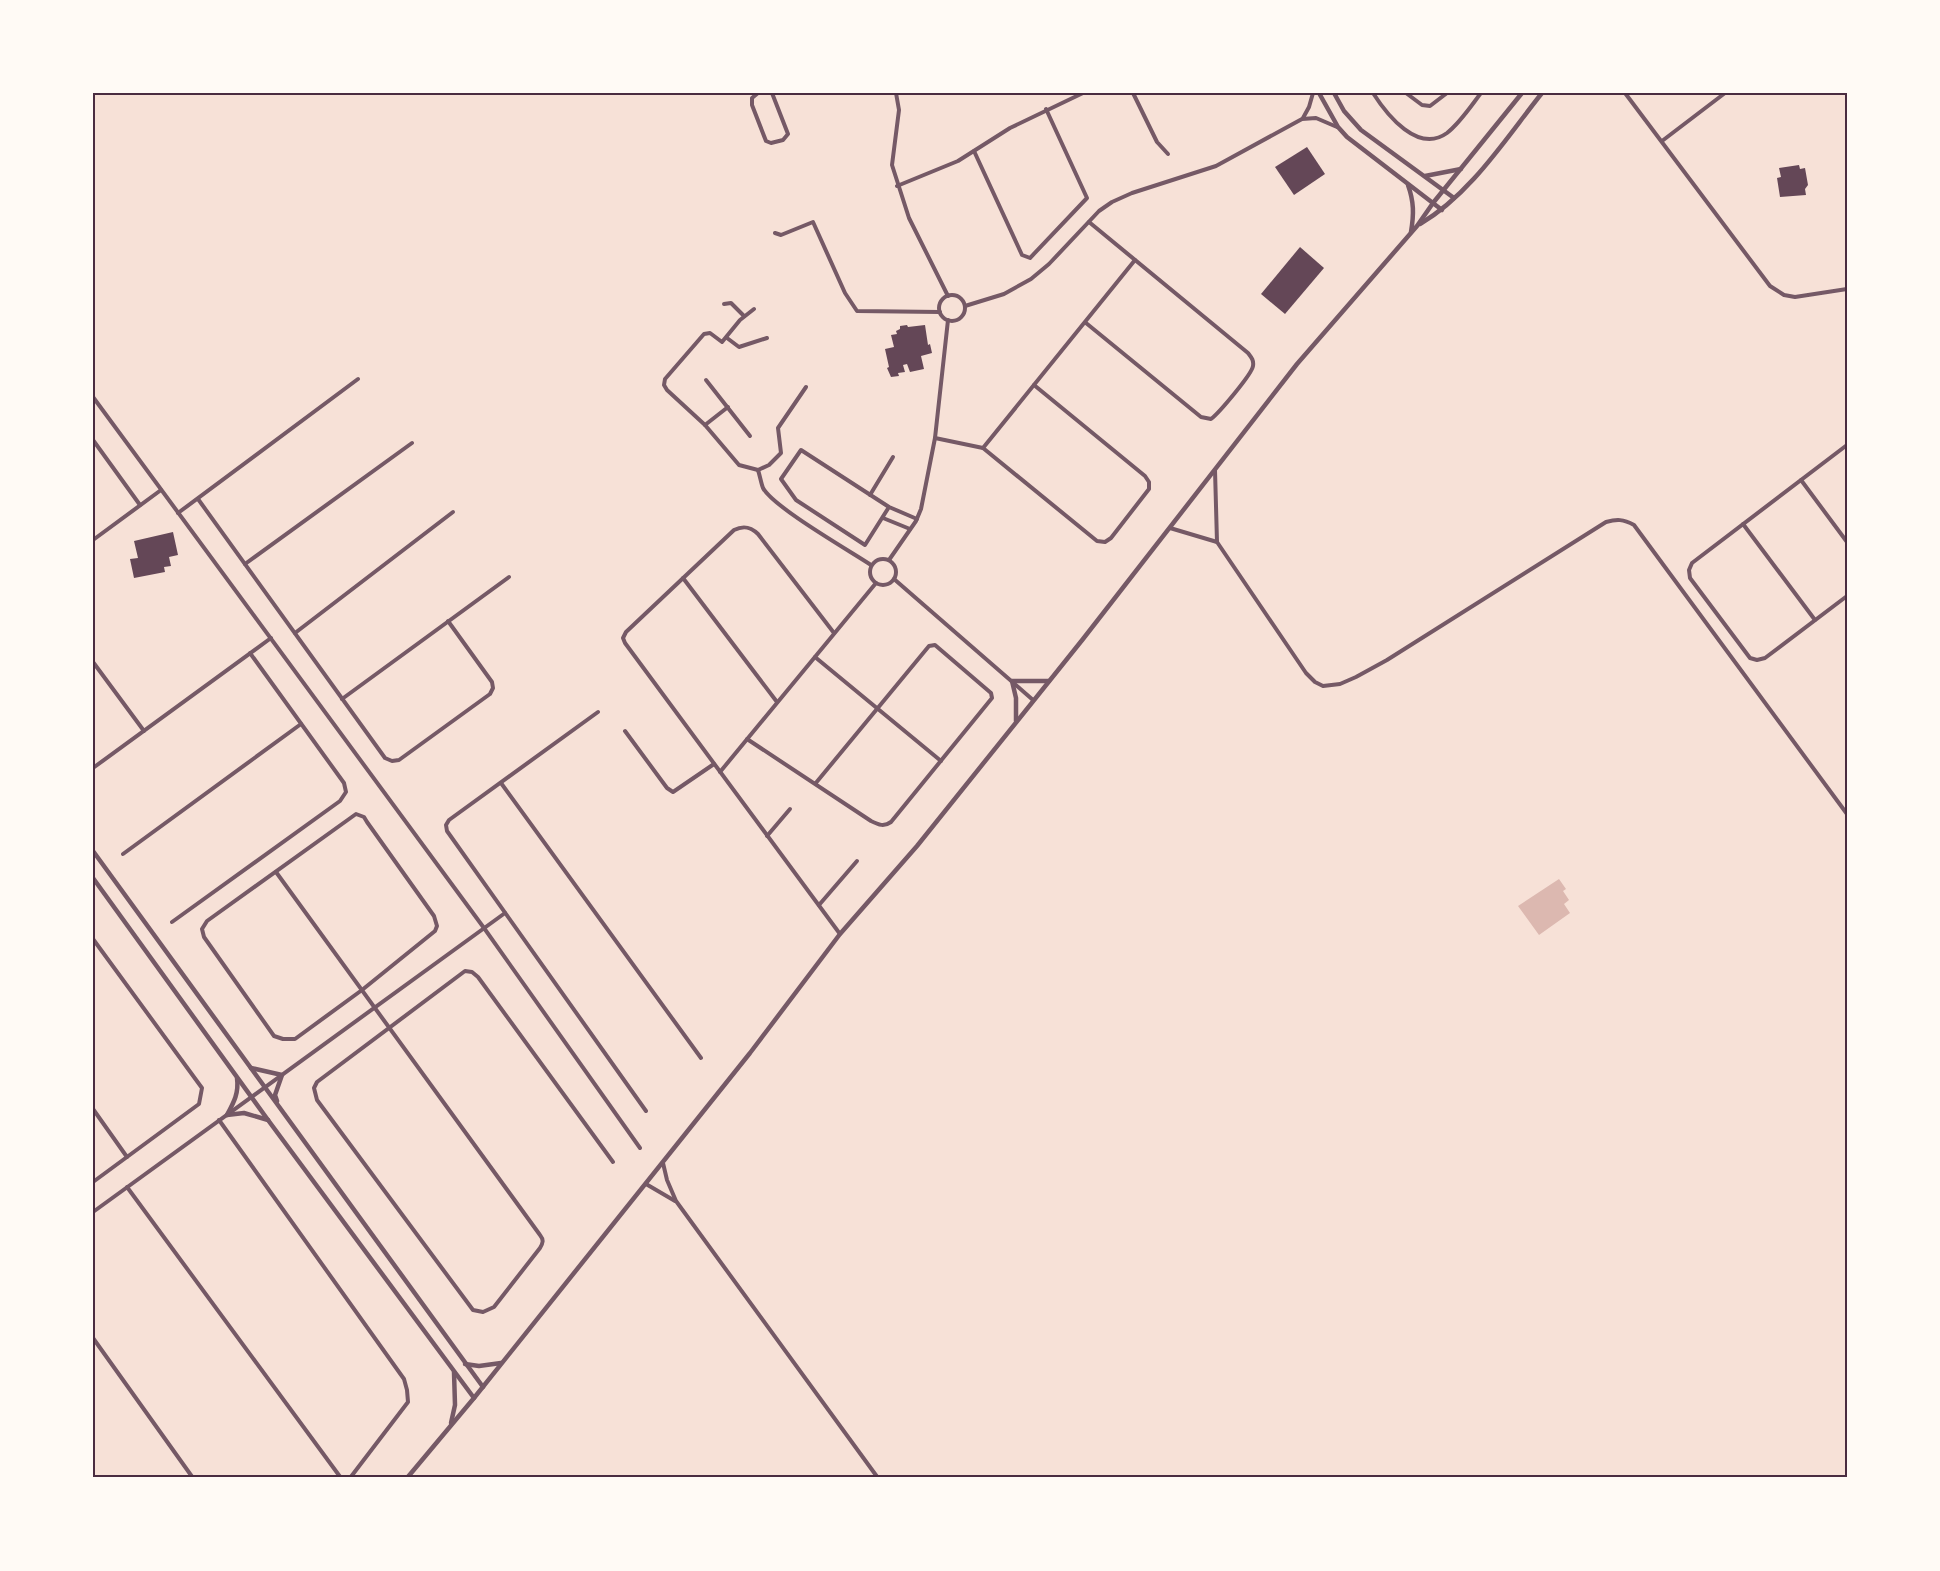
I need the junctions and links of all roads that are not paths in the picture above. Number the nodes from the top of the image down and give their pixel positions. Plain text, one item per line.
1 (758, 93) edge
2 (772, 93) edge
3 (896, 93) edge
4 (1083, 93) edge
5 (1133, 93) edge
6 (1313, 93) edge
7 (1319, 93) edge
8 (1334, 93) edge
9 (1373, 93) edge
10 (1406, 93) edge
11 (1447, 93) edge
12 (1481, 93) edge
13 (1522, 93) edge
14 (1542, 93) edge
15 (1625, 93) edge
16 (1725, 93) edge
17 (1046, 110) junction
18 (1302, 118) junction
19 (1338, 127) junction
20 (1662, 141) junction
21 (974, 152) junction
22 (1168, 154) dead end
23 (1464, 168) junction
24 (1425, 176) junction
25 (1407, 183) junction
26 (897, 186) junction
27 (1443, 190) junction
28 (1454, 198) junction
29 (1433, 203) junction
30 (1442, 210) junction
31 (1089, 222) junction
32 (1417, 226) junction
33 (1411, 232) junction
34 (775, 233) dead end
35 (1135, 260) junction
36 (1847, 289) edge
37 (948, 296) junction
38 (724, 304) dead end
39 (965, 306) junction
40 (754, 309) dead end
41 (940, 312) junction
42 (744, 316) junction
43 (948, 320) junction
44 (1086, 323) junction
45 (727, 338) junction
46 (767, 338) dead end
47 (358, 379) dead end
48 (706, 380) dead end
49 (1034, 385) junction
50 (806, 387) dead end
51 (93, 397) edge
52 (728, 407) junction
53 (705, 425) junction
54 (750, 436) dead end
55 (934, 438) junction
56 (93, 440) edge
57 (412, 443) dead end
58 (1847, 445) edge
59 (983, 448) junction
60 (892, 457) dead end
61 (758, 470) junction
62 (1215, 470) junction
63 (1801, 480) junction
64 (161, 490) junction
65 (870, 495) junction
66 (198, 499) junction
67 (140, 505) junction
68 (889, 507) junction
69 (453, 512) dead end
70 (178, 513) junction
71 (884, 518) junction
72 (917, 519) junction
73 (1743, 524) junction
74 (1170, 528) junction
75 (910, 529) junction
76 (93, 540) edge
77 (1217, 542) junction
78 (1847, 542) edge
79 (889, 560) junction
80 (245, 564) junction
81 (871, 565) junction
82 (508, 577) dead end
83 (683, 578) junction
84 (894, 579) junction
85 (876, 583) junction
86 (1847, 596) edge
87 (1815, 620) junction
88 (448, 621) junction
89 (295, 633) junction
90 (834, 633) junction
91 (271, 639) junction
92 (250, 653) junction
93 (815, 657) junction
94 (93, 662) edge
95 (1012, 681) junction
96 (1049, 681) junction
97 (342, 699) junction
98 (1033, 700) junction
99 (777, 702) junction
100 (877, 710) junction
101 (598, 712) dead end
102 (1016, 721) junction
103 (301, 724) junction
104 (144, 731) junction
105 (624, 731) dead end
106 (747, 739) junction
107 (941, 761) junction
108 (714, 764) junction
109 (93, 768) edge
110 (720, 772) junction
111 (501, 783) junction
112 (815, 784) junction
113 (790, 809) dead end
114 (1847, 814) edge
115 (767, 836) junction
116 (93, 851) edge
117 (123, 854) dead end
118 (857, 861) dead end
119 (276, 872) junction
120 (93, 878) edge
121 (819, 906) junction
122 (505, 913) junction
123 (172, 921) dead end
124 (484, 928) junction
125 (840, 934) junction
126 (93, 939) edge
127 (362, 990) junction
128 (375, 1008) junction
129 (390, 1028) junction
130 (701, 1058) dead end
131 (251, 1068) junction
132 (282, 1075) junction
133 (237, 1077) junction
134 (265, 1087) junction
135 (251, 1097) junction
136 (93, 1109) edge
137 (280, 1110) junction
138 (646, 1111) dead end
139 (227, 1114) junction
140 (219, 1120) junction
141 (268, 1120) junction
142 (640, 1148) dead end
143 (127, 1157) junction
144 (613, 1162) dead end
145 (663, 1163) junction
146 (93, 1182) edge
147 (646, 1184) junction
148 (127, 1187) junction
149 (676, 1201) junction
150 (93, 1212) edge
151 (93, 1338) edge
152 (502, 1362) junction
153 (465, 1364) junction
154 (454, 1372) junction
155 (483, 1387) junction
156 (474, 1398) junction
157 (450, 1426) junction
158 (193, 1478) edge
159 (341, 1478) edge
160 (350, 1478) edge
161 (407, 1478) edge
162 (878, 1478) edge

1 - 2 street
3 - 26 street
4 - 17 street
5 - 22 street
6 - 18 street
7 - 19 street
8 - 24 street
9 - 12 street
10 - 11 street
13 - 23 street
14 - 28 street
15 - 20 street
16 - 20 street
17 - 21 street
17 - 21 street
18 - 19 street
18 - 31 street
19 - 25 street
20 - 36 street
21 - 26 street
23 - 24 street
23 - 27 street
24 - 27 street
25 - 29 street
25 - 33 street
26 - 37 street
27 - 28 street
27 - 29 street
28 - 30 street
29 - 30 street
29 - 32 street
30 - 32 street
31 - 35 street
31 - 39 street
32 - 33 street
33 - 62 street
34 - 41 street
35 - 44 street
35 - 44 street
37 - 39 street
37 - 41 street
38 - 42 street
39 - 43 street
40 - 42 street
41 - 43 street
42 - 45 street
43 - 55 street
44 - 49 street
45 - 46 street
45 - 53 street
47 - 66 street
48 - 52 street
49 - 59 street
49 - 59 street
50 - 61 street
51 - 64 street
52 - 53 street
52 - 54 street
53 - 61 street
55 - 59 street
55 - 72 street
56 - 67 street
57 - 80 street
58 - 63 street
60 - 65 street
61 - 81 street
62 - 74 street
62 - 77 street
63 - 73 street
63 - 78 street
64 - 67 street
64 - 70 street
65 - 68 street
65 - 71 street
66 - 70 street
66 - 80 street
67 - 76 street
68 - 71 street
68 - 72 street
69 - 89 street
70 - 91 street
71 - 75 street
72 - 75 street
73 - 87 street
73 - 87 street
74 - 77 street
74 - 96 street
75 - 79 street
77 - 114 street
79 - 81 street
79 - 84 street
80 - 89 street
81 - 85 street
82 - 88 street
83 - 90 street
83 - 99 street
83 - 108 street
84 - 85 street
84 - 95 street
85 - 90 street
86 - 87 street
88 - 97 street
88 - 97 street
89 - 97 street
90 - 93 street
91 - 92 street
91 - 124 street
92 - 103 street
92 - 104 street
93 - 99 street
93 - 100 street
94 - 104 street
95 - 96 street
95 - 98 street
95 - 102 street
96 - 98 street
98 - 102 street
99 - 106 street
100 - 107 street
100 - 107 street
100 - 112 street
101 - 111 street
102 - 125 street
103 - 117 street
103 - 123 street
104 - 109 street
105 - 108 street
106 - 110 street
106 - 112 street
107 - 112 street
108 - 110 street
110 - 115 street
111 - 122 street
111 - 130 street
113 - 115 street
115 - 121 street
116 - 131 street
118 - 121 street
119 - 127 street
119 - 127 street
119 - 127 street
120 - 133 street
121 - 125 street
122 - 124 street
122 - 138 street
124 - 128 street
124 - 142 street
125 - 145 street
126 - 143 street
127 - 128 street
128 - 129 street
128 - 132 street
129 - 129 street
129 - 144 street
131 - 132 street
131 - 134 street
132 - 134 street
132 - 137 street
133 - 135 street
133 - 139 street
134 - 135 street
134 - 137 street
135 - 139 street
135 - 141 street
136 - 143 street
137 - 153 street
139 - 140 street
139 - 141 street
140 - 148 street
140 - 160 street
141 - 154 street
143 - 146 street
145 - 147 street
145 - 149 street
147 - 149 street
147 - 152 street
148 - 150 street
148 - 159 street
149 - 162 street
151 - 158 street
152 - 153 street
152 - 155 street
153 - 155 street
154 - 156 street
154 - 157 street
155 - 156 street
156 - 157 street
157 - 161 street

